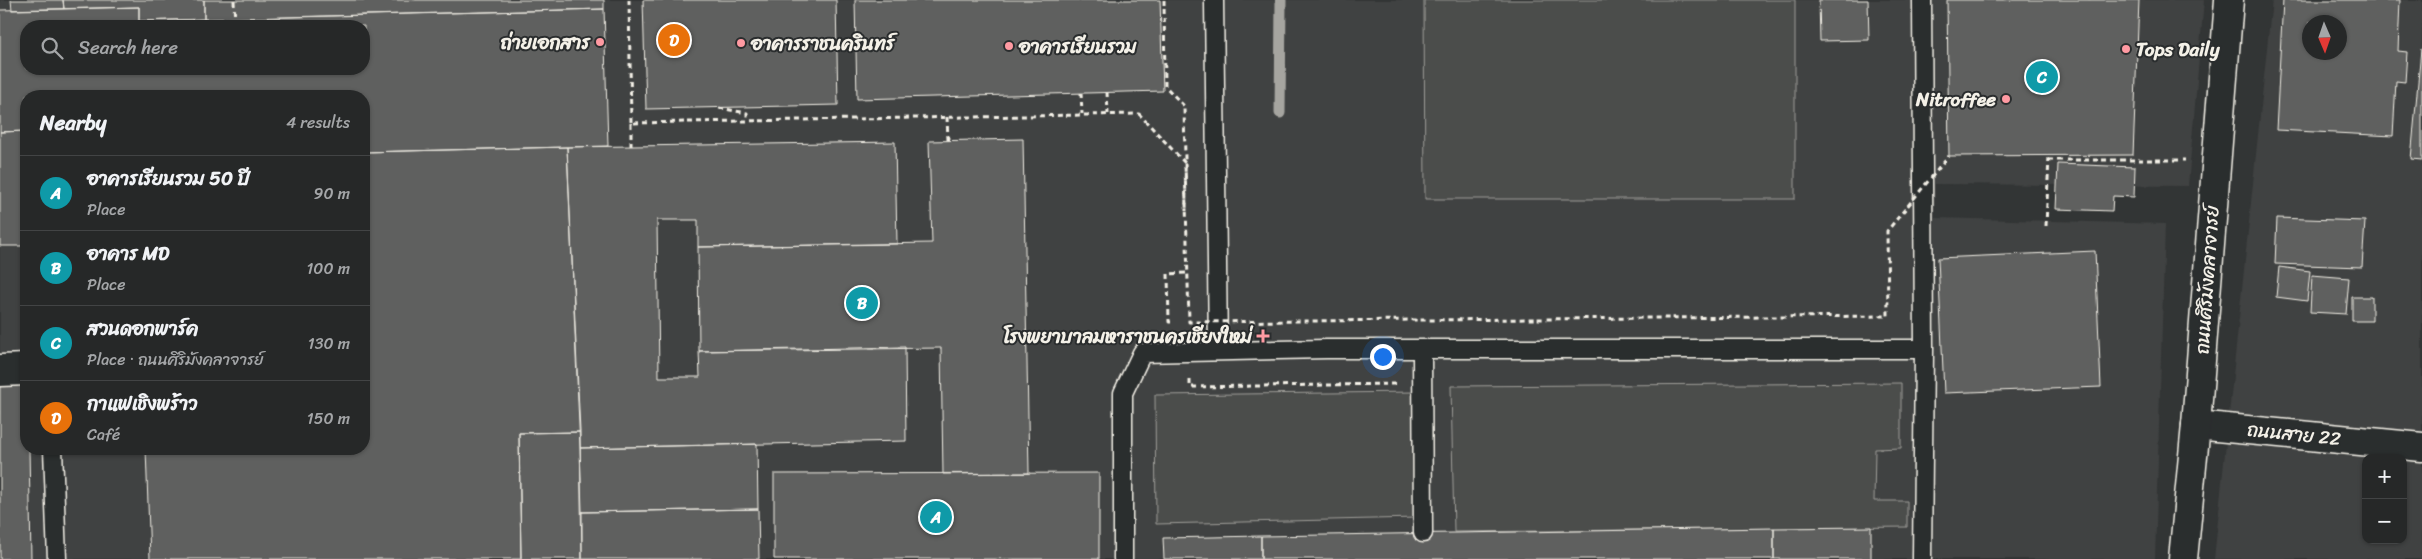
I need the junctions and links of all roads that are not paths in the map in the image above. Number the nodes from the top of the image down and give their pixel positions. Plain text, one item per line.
1 (1214, 0) edge
2 (1922, 0) edge
3 (2229, 0) edge
4 (1924, 349) junction
5 (1422, 350) junction
6 (1218, 351) junction
7 (0, 364) edge
8 (20, 364) edge
9 (20, 376) edge
10 (0, 377) edge
11 (2196, 425) junction
12 (2422, 447) edge
13 (53, 455) edge
14 (1423, 533) dead end
15 (57, 559) edge
16 (1123, 559) edge
17 (1922, 559) edge
18 (2183, 559) edge

1 - 6 lane
2 - 4 lane
3 - 11 street, ถนนศิริมังคลาจารย์
4 - 5 lane
4 - 17 lane
5 - 6 lane
5 - 14 lane
6 - 16 lane
7 - 8 lane
9 - 10 lane
11 - 12 street, ถนนสาย 22
11 - 18 street, ถนนศิริมังคลาจารย์
13 - 15 lane

